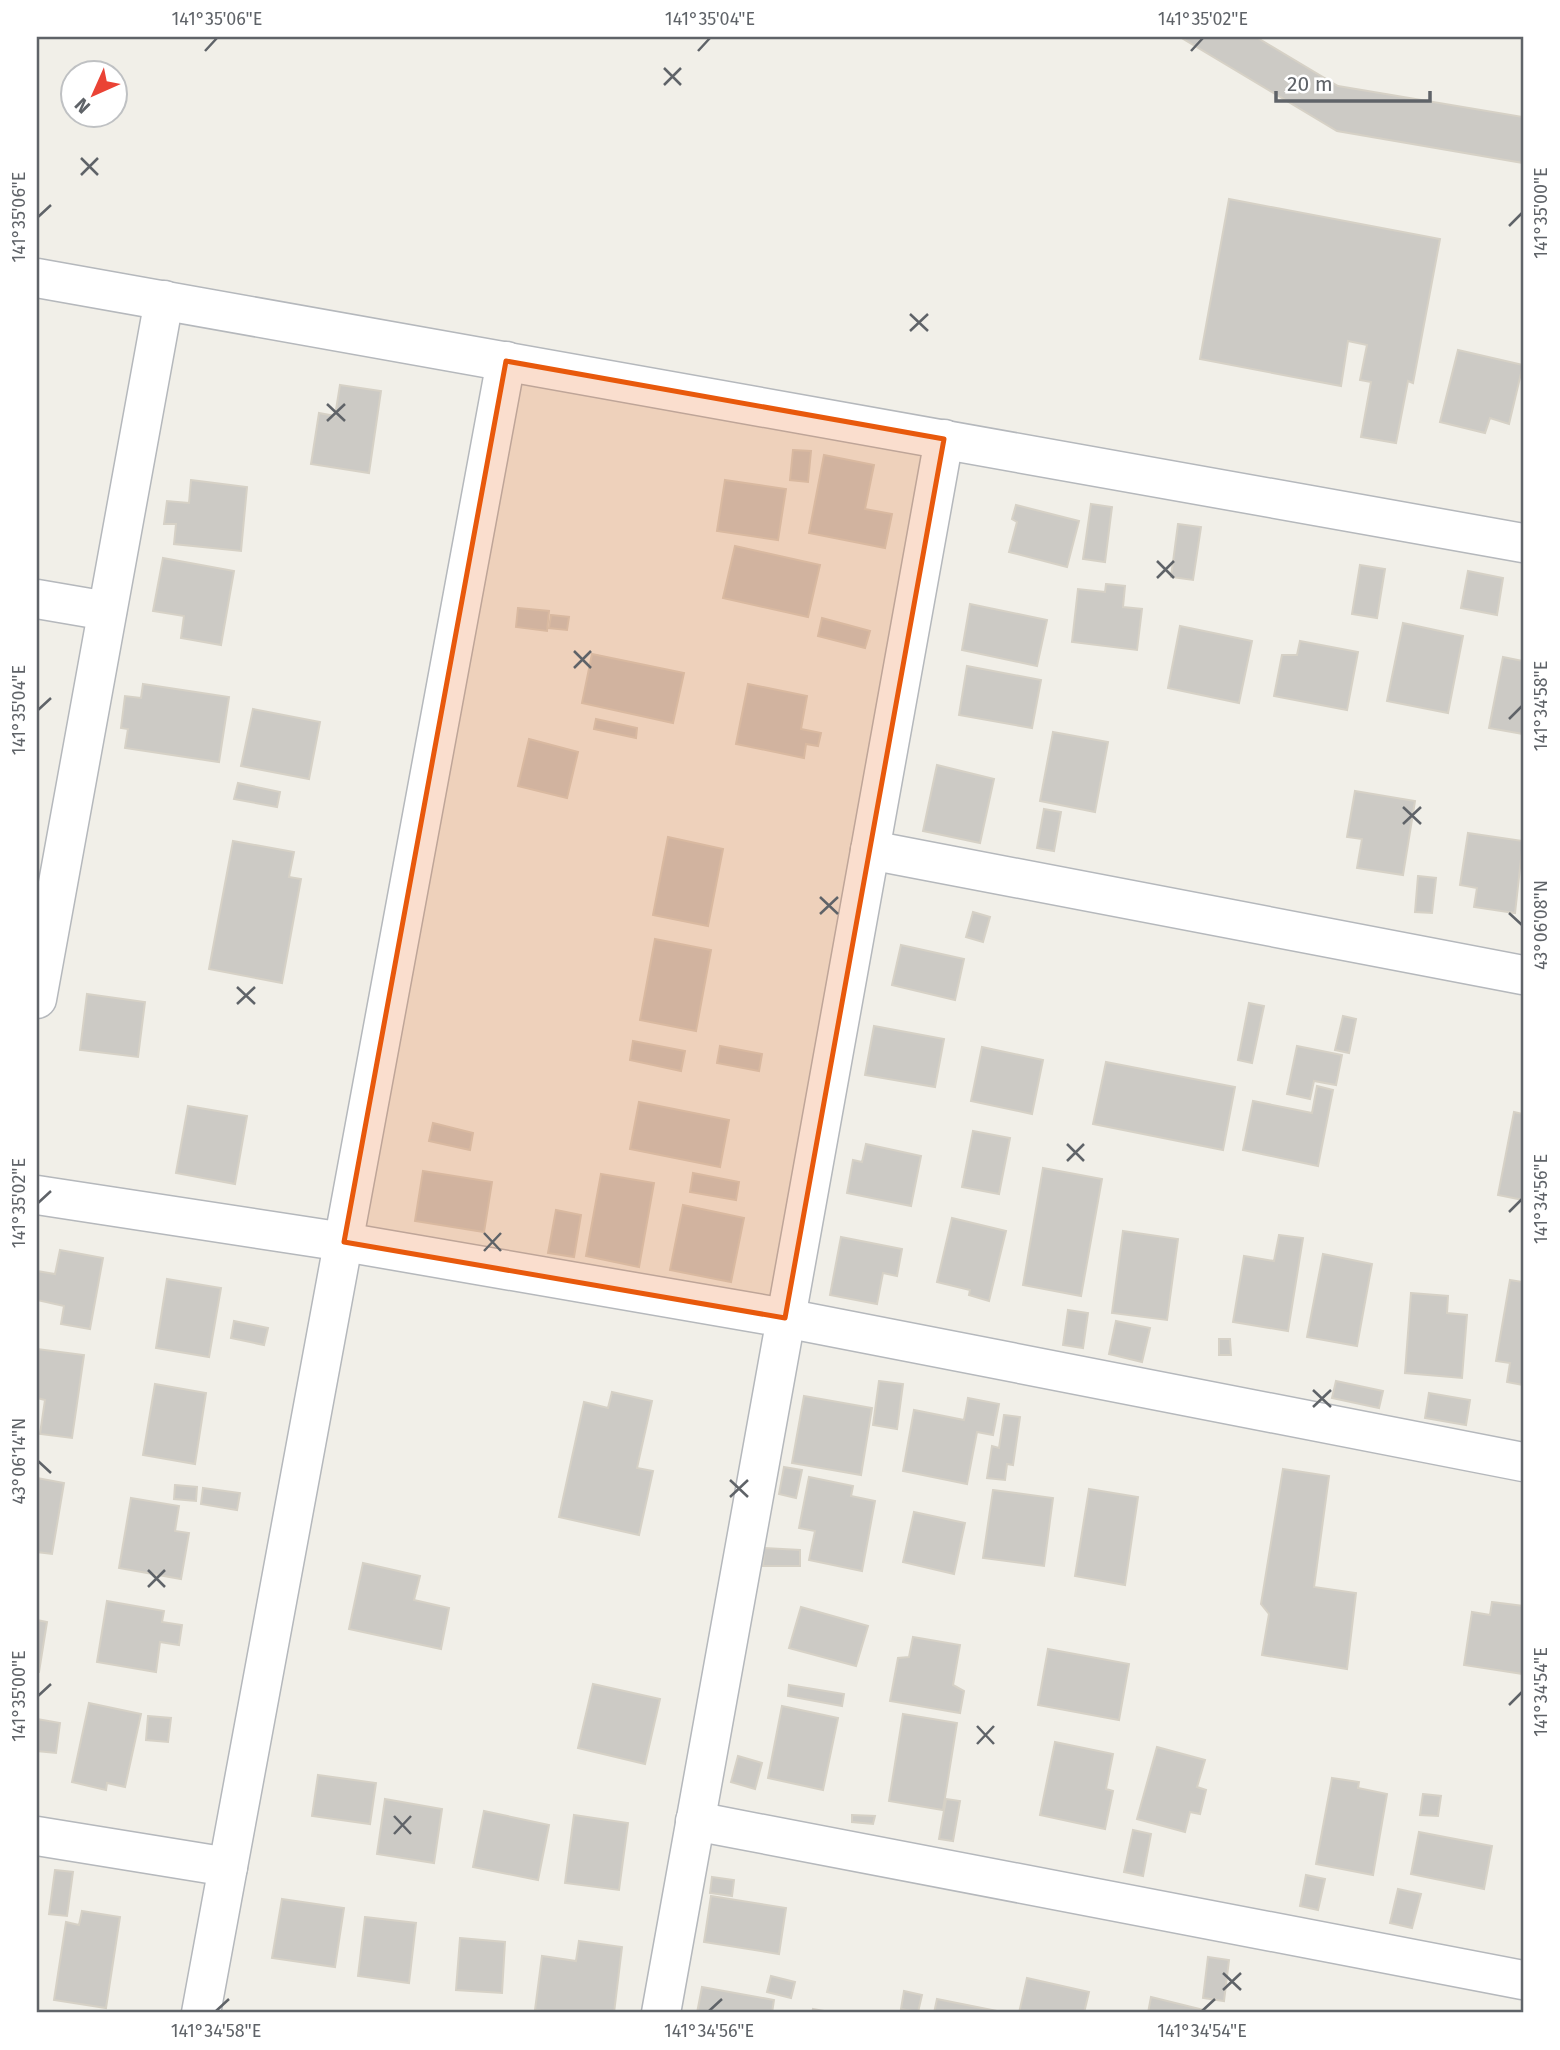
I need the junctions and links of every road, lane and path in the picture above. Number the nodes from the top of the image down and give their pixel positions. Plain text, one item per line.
1 (37, 278) edge
2 (164, 300) junction
3 (506, 361) junction
4 (944, 439) junction
5 (1523, 543) edge
6 (37, 599) edge
7 (107, 611) junction
8 (870, 850) junction
9 (45, 906) edge
10 (1523, 975) edge
11 (37, 999) edge
12 (37, 1195) edge
13 (344, 1242) junction
14 (786, 1318) junction
15 (1523, 1462) edge
16 (695, 1821) junction
17 (37, 1836) edge
18 (228, 1867) junction
19 (1523, 1980) edge
20 (201, 2013) edge
21 (660, 2013) edge

1 - 2 street
2 - 3 street
2 - 7 street
3 - 4 street
3 - 13 street
4 - 5 street
4 - 8 street
6 - 7 street
7 - 9 street
8 - 10 street
8 - 14 street
9 - 11 street
12 - 13 street
13 - 14 street
13 - 18 street
14 - 15 street
14 - 16 street
16 - 19 street
16 - 21 street
17 - 18 street
18 - 20 street

